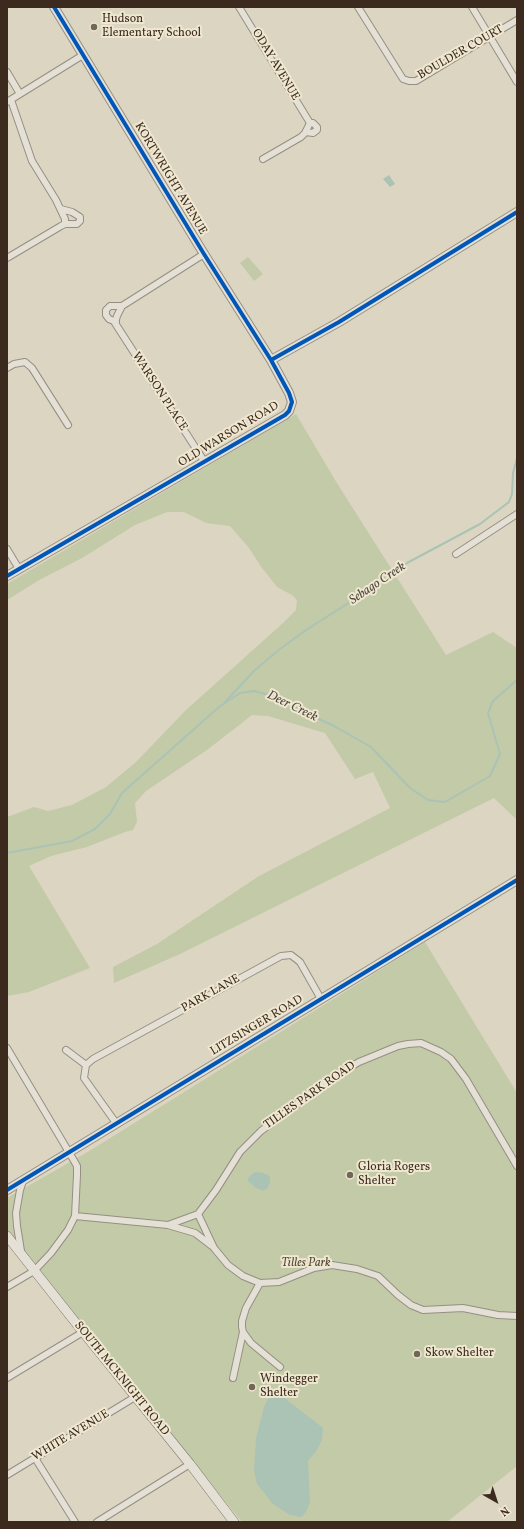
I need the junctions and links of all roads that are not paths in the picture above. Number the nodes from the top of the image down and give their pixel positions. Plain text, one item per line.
1 (54, 7) edge
2 (239, 7) edge
3 (358, 7) edge
4 (472, 7) edge
5 (517, 20) edge
6 (490, 37) junction
7 (83, 55) junction
8 (7, 72) edge
9 (517, 82) edge
10 (20, 94) junction
11 (9, 101) edge
12 (262, 160) dead end
13 (61, 209) junction
14 (517, 212) edge
15 (63, 225) junction
16 (204, 254) junction
17 (7, 258) edge
18 (122, 306) junction
19 (116, 322) junction
20 (271, 360) junction
21 (7, 368) edge
22 (68, 425) dead end
23 (204, 461) junction
24 (517, 514) edge
25 (7, 549) edge
26 (456, 554) dead end
27 (19, 569) junction
28 (7, 576) edge
29 (517, 880) edge
30 (321, 999) junction
31 (7, 1048) edge
32 (66, 1050) dead end
33 (86, 1065) junction
34 (116, 1123) junction
35 (69, 1152) junction
36 (517, 1166) edge
37 (23, 1180) junction
38 (7, 1190) edge
39 (198, 1214) junction
40 (75, 1216) junction
41 (168, 1224) junction
42 (7, 1236) edge
43 (214, 1248) junction
44 (21, 1255) junction
45 (34, 1271) junction
46 (260, 1283) junction
47 (7, 1287) edge
48 (517, 1316) edge
49 (82, 1332) junction
50 (243, 1332) junction
51 (280, 1367) dead end
52 (7, 1378) edge
53 (233, 1378) dead end
54 (136, 1397) junction
55 (35, 1458) junction
56 (190, 1464) junction
57 (7, 1475) edge
58 (75, 1522) edge
59 (97, 1522) edge
60 (234, 1522) edge

1 - 7 street, KORTWRIGHT AVENUE
2 - 12 street, ODAY AVENUE
3 - 6 street, BOULDER COURT
4 - 6 street
5 - 6 street, BOULDER COURT
6 - 9 street
7 - 10 street
7 - 16 street, KORTWRIGHT AVENUE
8 - 10 street
10 - 11 street
11 - 13 street
13 - 15 street
13 - 15 street
14 - 20 street
15 - 17 street
16 - 18 street, WARSON PLACE
16 - 20 street, KORTWRIGHT AVENUE
18 - 19 street
18 - 19 street, WARSON PLACE
19 - 23 street, WARSON PLACE
20 - 23 street, OLD WARSON ROAD
21 - 22 street
23 - 27 street, OLD WARSON ROAD
24 - 26 street
25 - 27 street
27 - 28 street, OLD WARSON ROAD
29 - 30 street, LITZSINGER ROAD
30 - 33 street, PARK LANE
30 - 34 street, LITZSINGER ROAD
31 - 35 street
32 - 33 street
33 - 34 street
34 - 35 street, LITZSINGER ROAD
35 - 37 street, LITZSINGER ROAD
35 - 40 street
36 - 39 street, TILLES PARK ROAD
37 - 38 street, LITZSINGER ROAD
37 - 44 street
39 - 41 street
39 - 43 street
40 - 41 street
40 - 45 street
41 - 43 street
42 - 44 main road, SOUTH MCKNIGHT ROAD
43 - 46 street
44 - 45 main road, SOUTH MCKNIGHT ROAD
45 - 47 street
45 - 49 main road, SOUTH MCKNIGHT ROAD
46 - 48 street
46 - 50 street
49 - 52 street
49 - 54 main road, SOUTH MCKNIGHT ROAD
50 - 51 street
50 - 53 street
54 - 55 street, WHITE AVENUE
54 - 56 main road, SOUTH MCKNIGHT ROAD
55 - 57 street, WHITE AVENUE
55 - 58 street
56 - 59 street
56 - 60 main road, SOUTH MCKNIGHT ROAD

